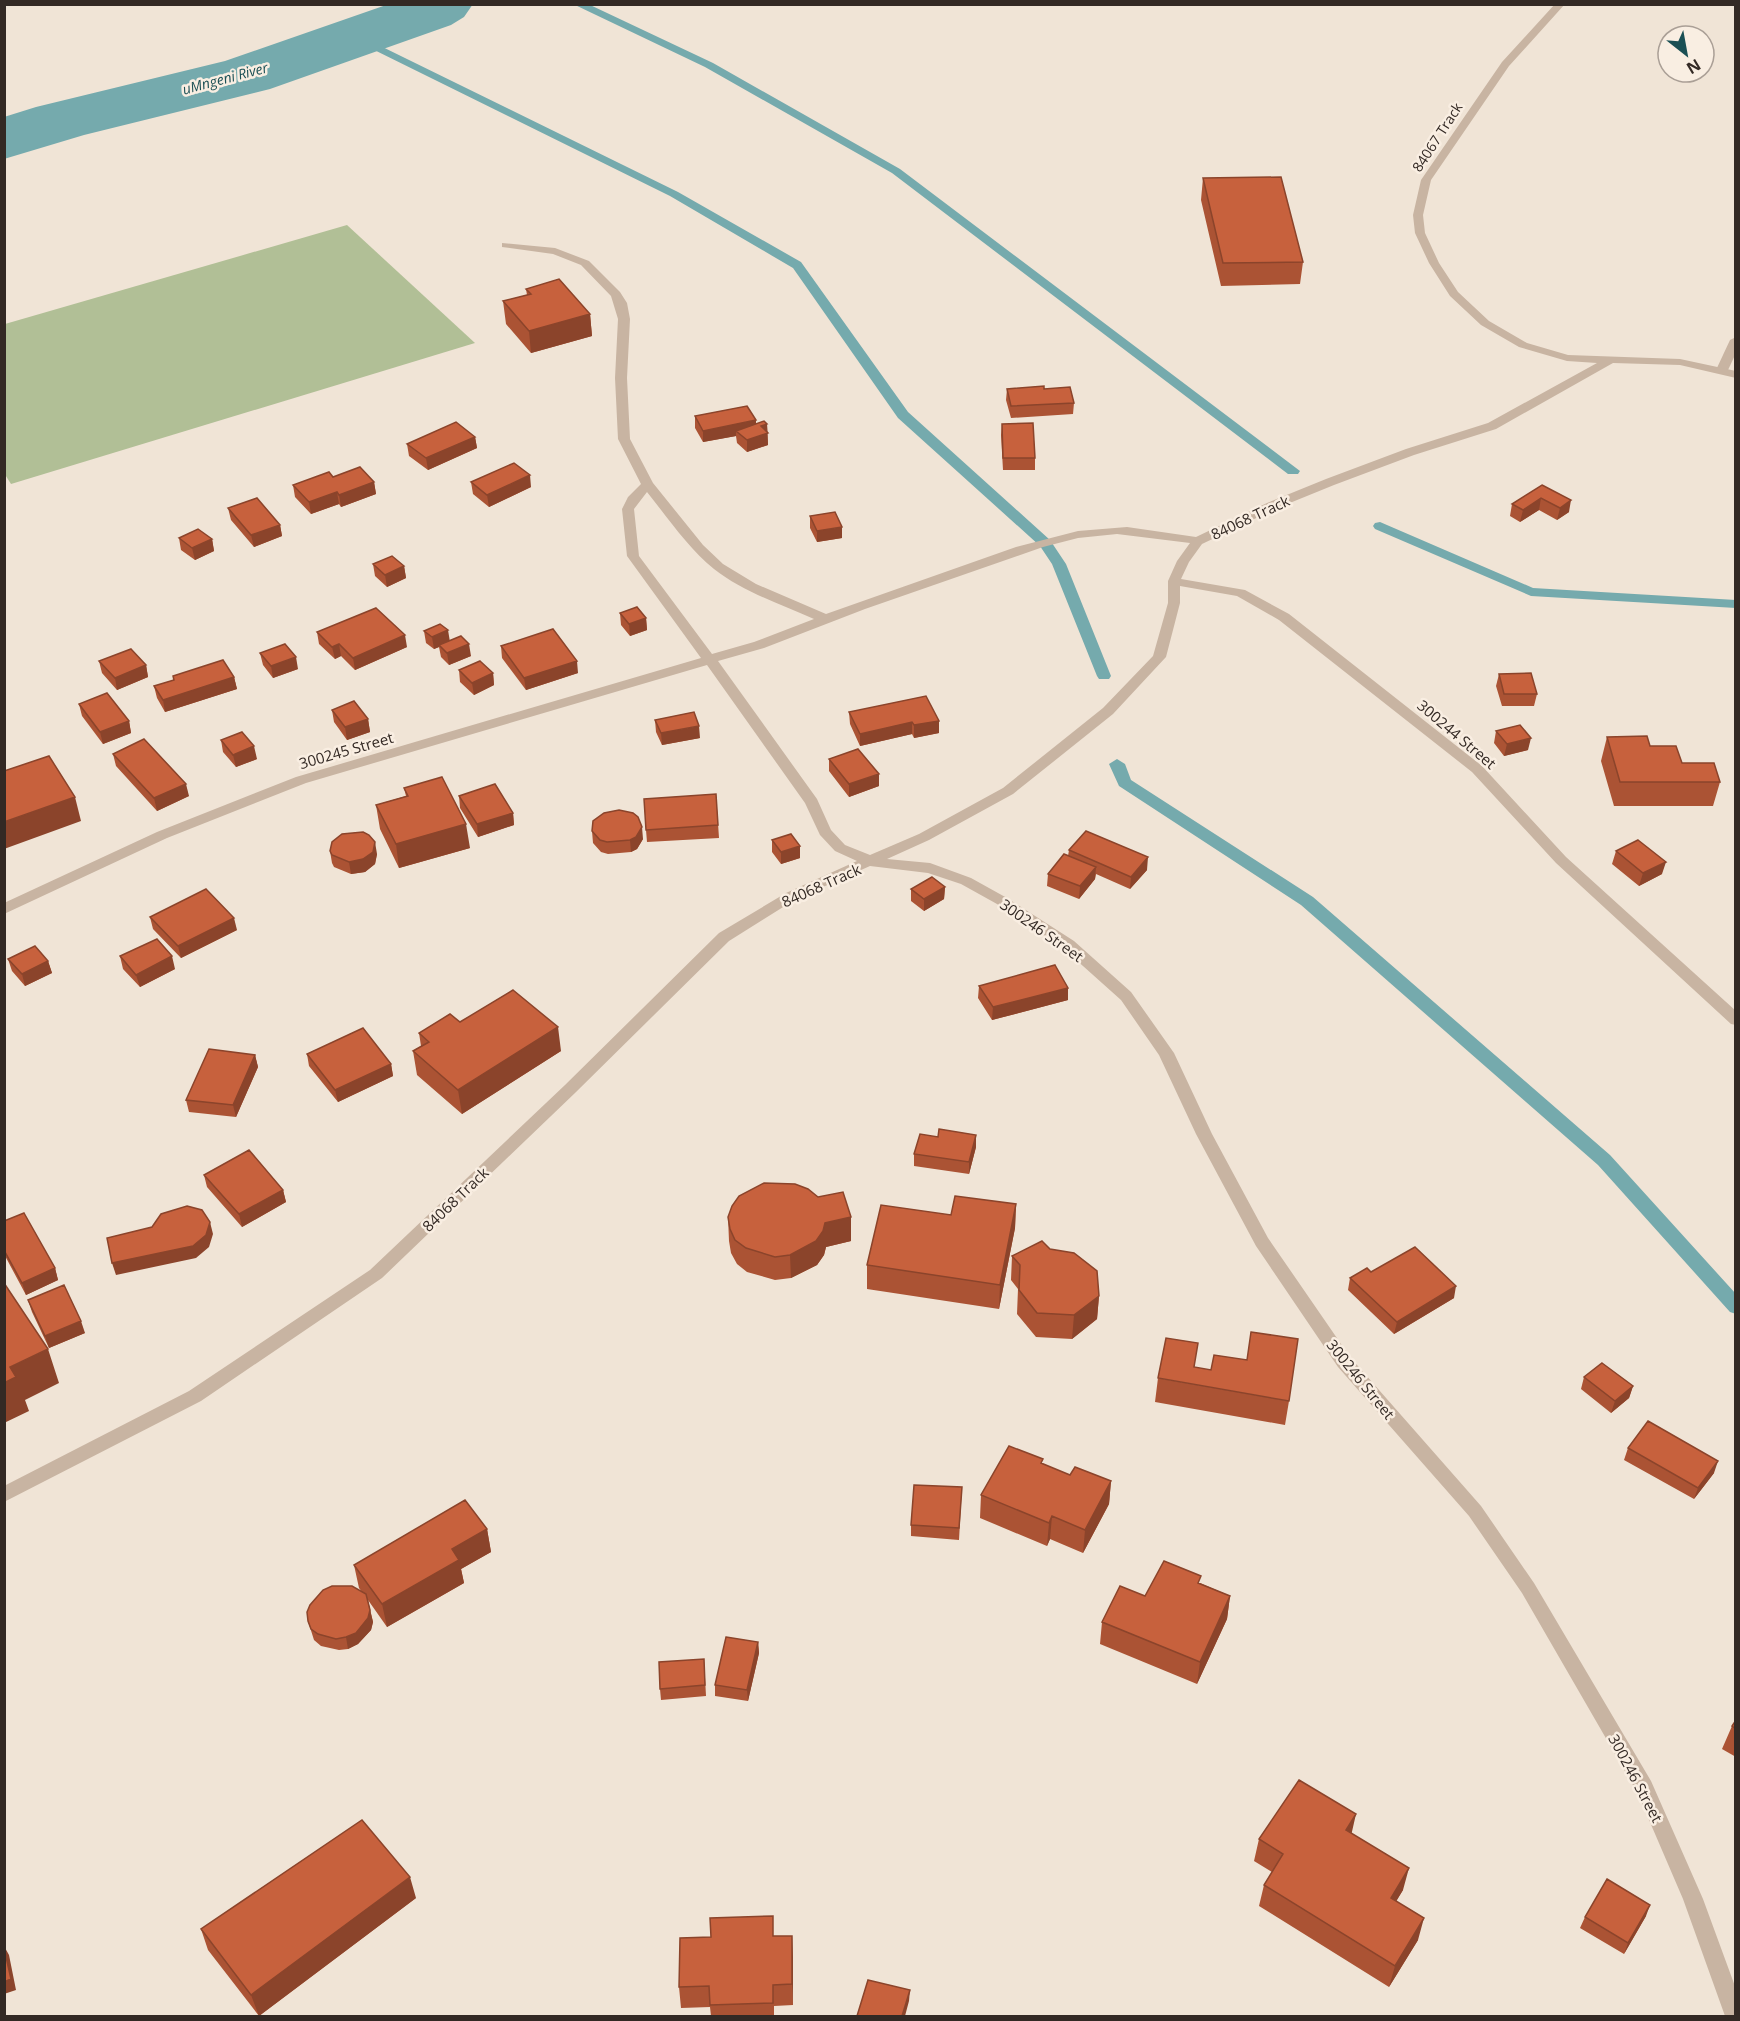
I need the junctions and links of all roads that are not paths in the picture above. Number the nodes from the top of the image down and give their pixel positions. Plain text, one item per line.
1 (1562, 4) edge
2 (506, 244) dead end
3 (1736, 340) edge
4 (1614, 358) junction
5 (1722, 370) junction
6 (1736, 375) edge
7 (647, 484) junction
8 (1198, 541) junction
9 (1174, 581) junction
10 (824, 618) junction
11 (709, 658) junction
12 (873, 862) junction
13 (4, 909) edge
14 (1736, 1020) edge
15 (4, 1495) edge
16 (1735, 2016) edge

1 - 4 street, 84067 Track
2 - 7 street
3 - 5 street
4 - 5 street, 84067 Track
4 - 8 street, 84068 Track
5 - 6 street, 84067 Track
7 - 10 street
7 - 11 street
8 - 9 street, 84068 Track
8 - 10 street, 300245 Street
9 - 12 street, 84068 Track
9 - 14 street, 300244 Street
10 - 11 street, 300245 Street
11 - 12 street
11 - 13 street, 300245 Street
12 - 15 street, 84068 Track
12 - 16 street, 300246 Street

